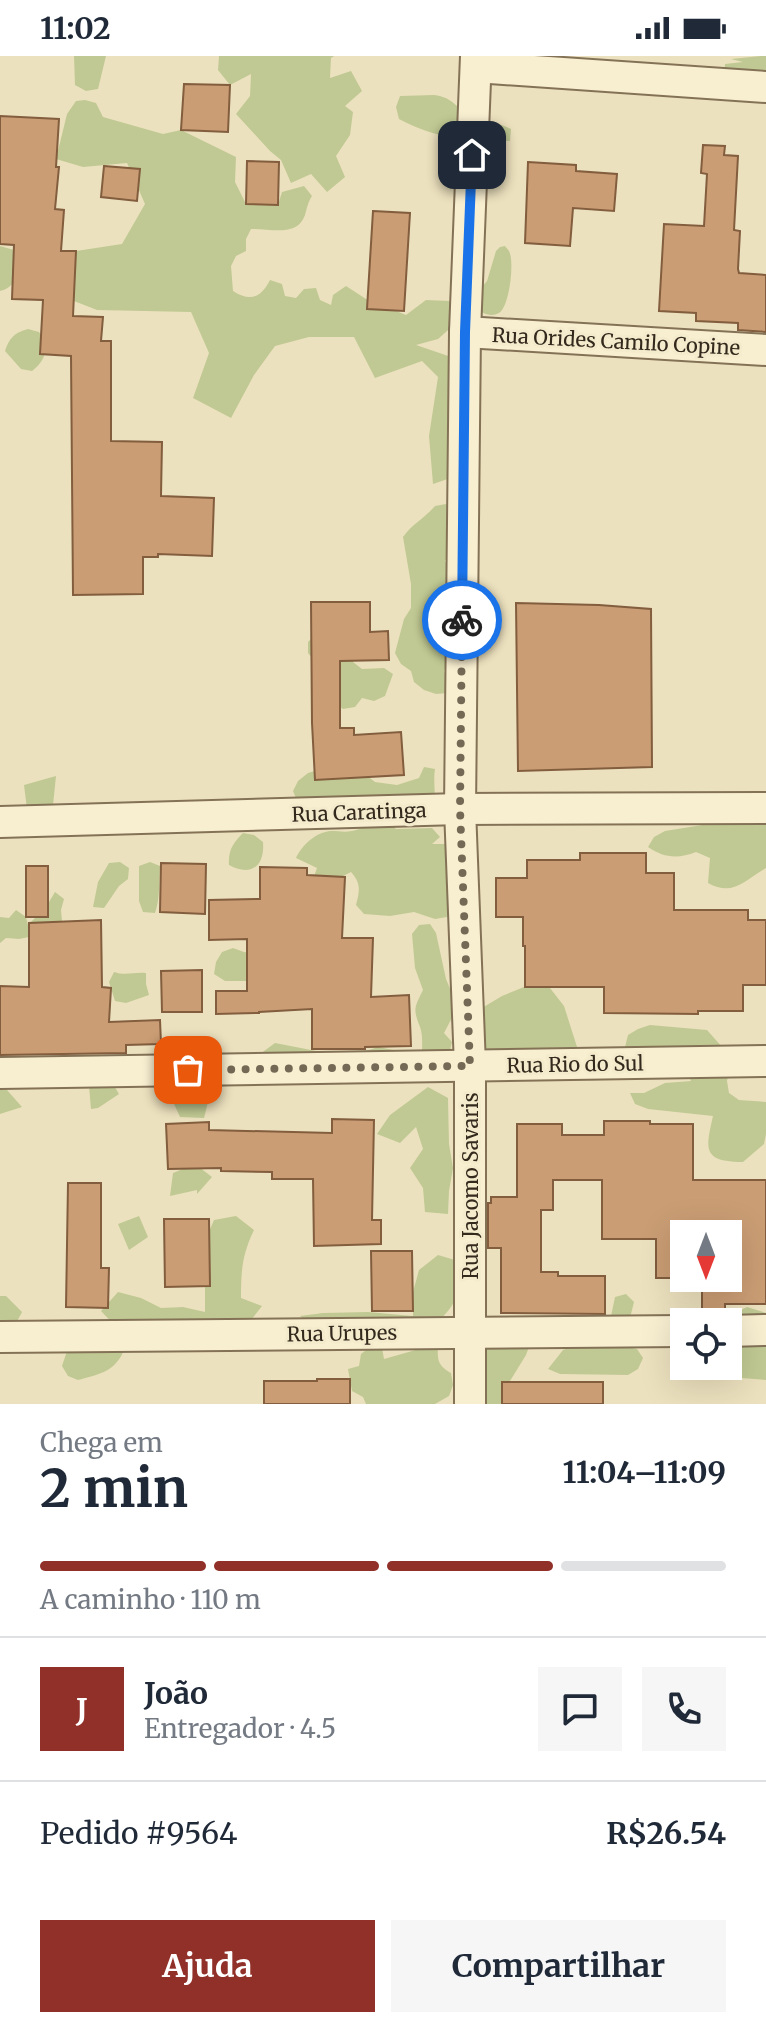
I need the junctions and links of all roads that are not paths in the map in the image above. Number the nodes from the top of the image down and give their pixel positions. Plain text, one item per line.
1 (476, 62) edge
2 (766, 87) edge
3 (465, 332) junction
4 (766, 350) edge
5 (766, 808) edge
6 (460, 809) junction
7 (0, 822) edge
8 (766, 1061) edge
9 (470, 1066) junction
10 (0, 1073) edge
11 (766, 1330) edge
12 (670, 1331) edge
13 (742, 1331) edge
14 (470, 1332) junction
15 (0, 1337) edge
16 (470, 1404) edge

1 - 2 street
1 - 3 street, Rua Jacomo Savaris
3 - 4 street, Rua Orides Camilo Copine
3 - 6 street, Rua Jacomo Savaris
5 - 6 street, Rua Caratinga
6 - 7 street, Rua Caratinga
6 - 9 street, Rua Jacomo Savaris
8 - 9 street, Rua Rio do Sul
9 - 10 street, Rua Rio do Sul
9 - 14 street, Rua Jacomo Savaris
11 - 13 street
12 - 14 street, Rua Urupes
14 - 15 street, Rua Urupes
14 - 16 street, Rua Jacomo Savaris

